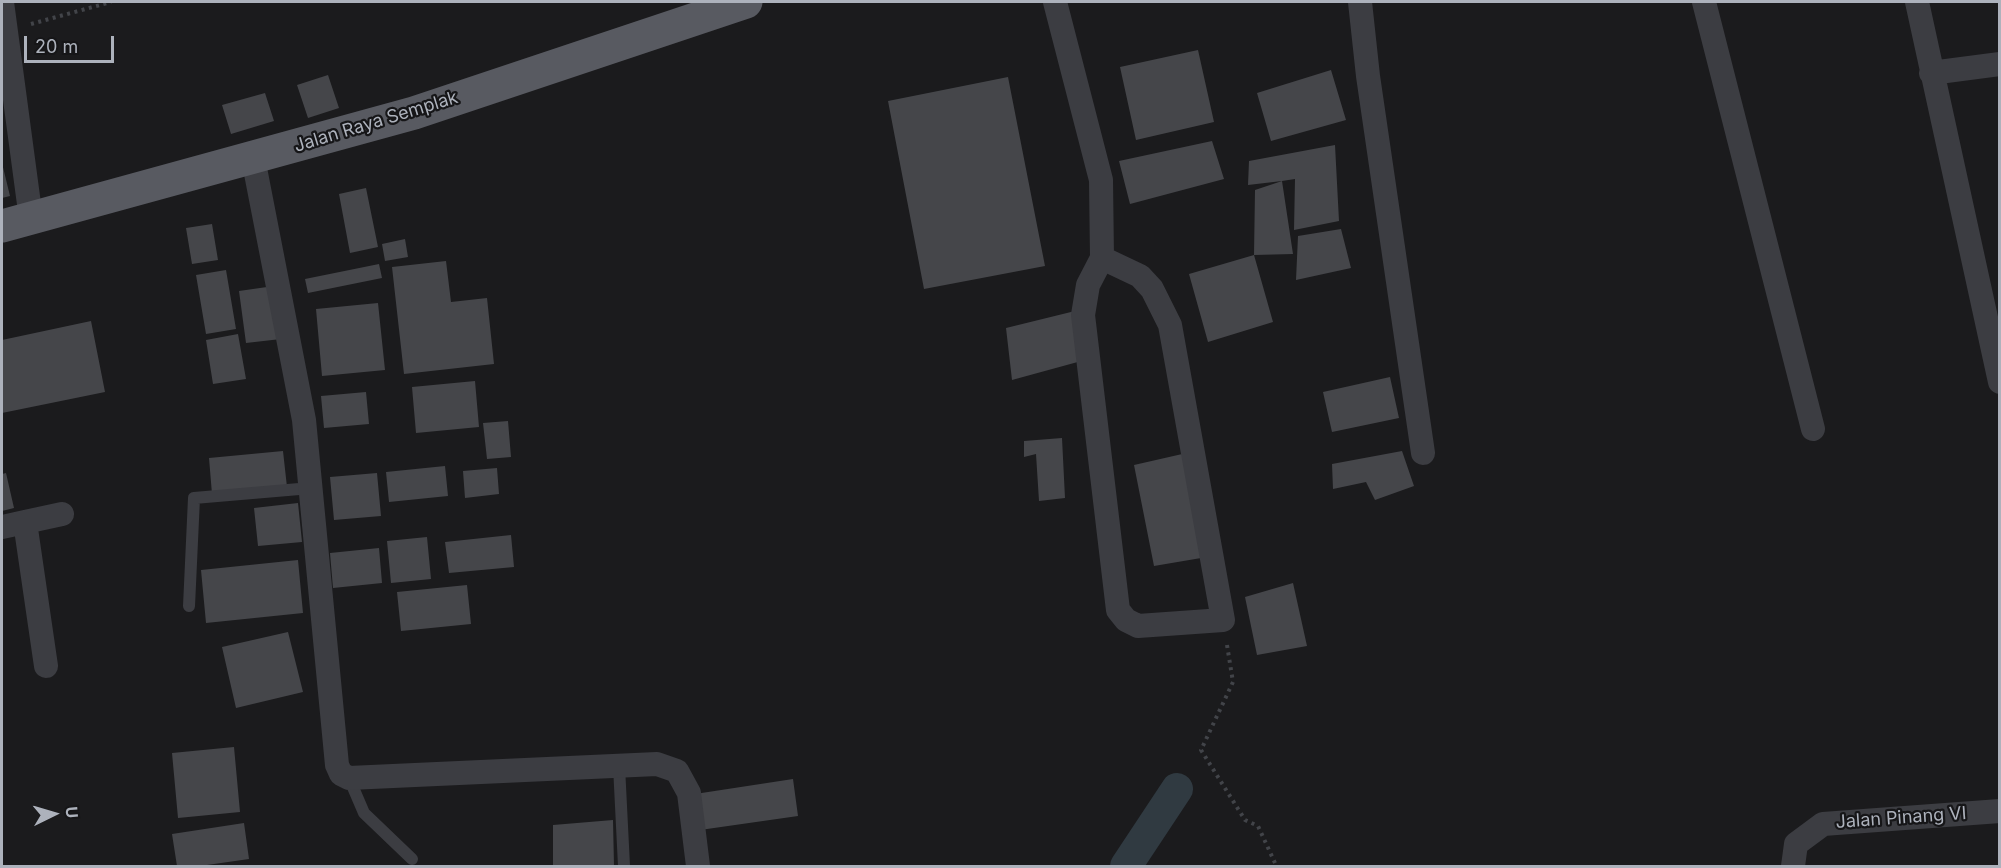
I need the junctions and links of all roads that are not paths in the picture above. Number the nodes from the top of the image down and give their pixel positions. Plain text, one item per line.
1 (2, 2) edge
2 (746, 2) edge
3 (1054, 2) edge
4 (1360, 2) edge
5 (1704, 2) edge
6 (1917, 2) edge
7 (2000, 64) edge
8 (1931, 73) junction
9 (253, 158) junction
10 (16, 222) edge
11 (1102, 258) junction
12 (2000, 382) edge
13 (1813, 429) dead end
14 (1423, 453) dead end
15 (311, 488) junction
16 (63, 514) dead end
17 (13, 524) edge
18 (189, 606) dead end
19 (46, 666) dead end
20 (618, 766) junction
21 (349, 778) junction
22 (2000, 811) edge
23 (412, 860) dead end
24 (624, 867) edge
25 (698, 867) edge
26 (1792, 867) edge

1 - 10 street
2 - 9 main road, Jalan Raya Semplak
3 - 11 street
4 - 14 street
5 - 13 street
6 - 8 street
7 - 8 street
8 - 12 street
9 - 10 main road, Jalan Raya Semplak
9 - 15 street
11 - 11 street
15 - 18 lane
15 - 21 street
16 - 17 street
17 - 19 street
20 - 21 street
20 - 24 lane
20 - 25 street
21 - 23 lane
22 - 26 street, Jalan Pinang VI

